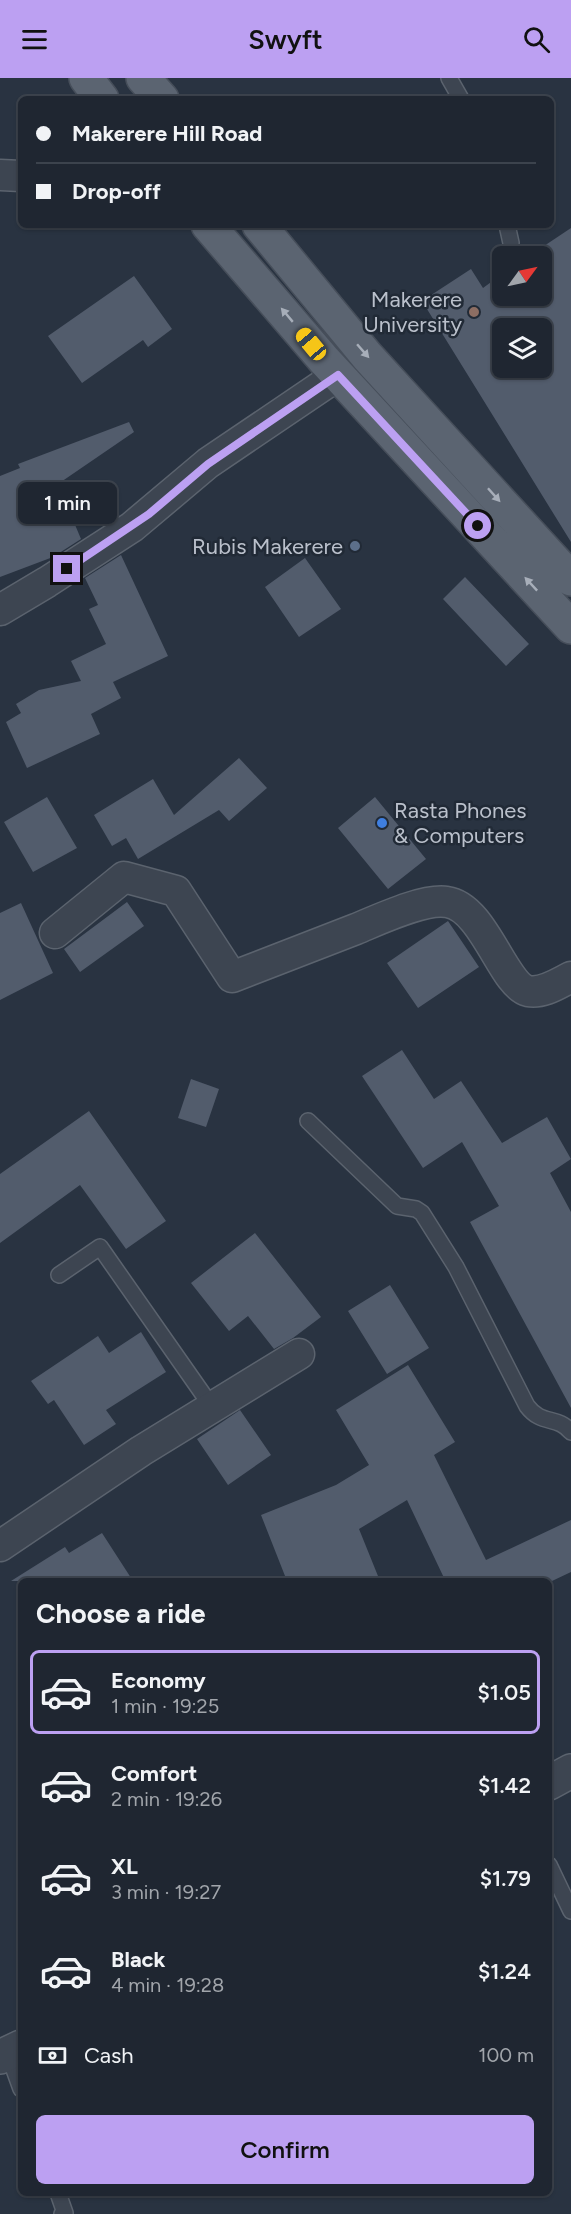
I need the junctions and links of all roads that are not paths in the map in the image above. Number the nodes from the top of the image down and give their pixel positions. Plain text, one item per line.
1 (86, 78) edge
2 (143, 78) edge
3 (448, 78) edge
4 (100, 96) edge
5 (159, 96) edge
6 (459, 96) edge
7 (0, 175) edge
8 (18, 176) edge
9 (211, 228) edge
10 (261, 228) edge
11 (508, 228) edge
12 (511, 243) dead end
13 (338, 375) junction
14 (571, 579) edge
15 (0, 610) edge
16 (571, 627) edge
17 (55, 933) dead end
18 (571, 977) edge
19 (308, 1121) dead end
20 (59, 1275) dead end
21 (299, 1354) dead end
22 (212, 1407) junction
23 (571, 1432) edge
24 (0, 1546) edge
25 (571, 1771) edge
26 (552, 1781) edge
27 (552, 1871) edge
28 (571, 1911) edge
29 (10, 2052) edge
30 (18, 2079) edge
31 (59, 2196) edge
32 (62, 2214) edge

1 - 4 main road
2 - 5 main road
3 - 6 lane
7 - 8 street
13 -> 9 main road
10 -> 14 main road
11 - 12 lane
13 - 15 street
16 -> 13 main road
17 - 18 street
19 - 23 lane
20 - 22 lane
21 - 22 street
22 - 24 street
25 - 26 street
27 - 28 lane
29 - 30 lane
31 - 32 lane

